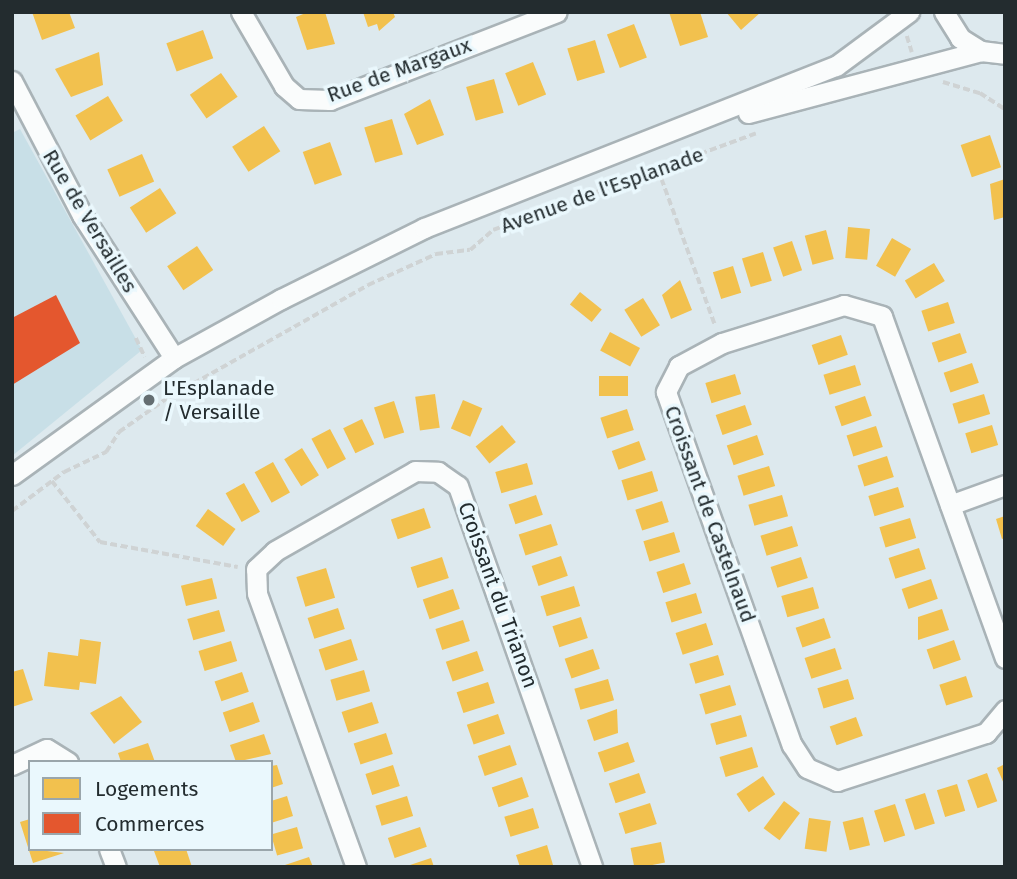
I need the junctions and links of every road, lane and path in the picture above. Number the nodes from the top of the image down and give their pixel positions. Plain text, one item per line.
1 (241, 12) edge
2 (557, 12) edge
3 (909, 12) edge
4 (944, 12) edge
5 (907, 36) dead end
6 (992, 53) edge
7 (913, 54) dead end
8 (1005, 70) edge
9 (12, 82) edge
10 (934, 82) dead end
11 (1005, 109) edge
12 (759, 132) dead end
13 (640, 145) junction
14 (658, 169) junction
15 (718, 332) dead end
16 (174, 358) junction
17 (12, 475) edge
18 (52, 481) junction
19 (1005, 485) edge
20 (950, 505) junction
21 (12, 511) edge
22 (246, 569) dead end
23 (1005, 659) edge
24 (1005, 710) edge
25 (65, 760) edge
26 (12, 765) edge
27 (356, 867) edge
28 (592, 867) edge

1 - 2 street, Rue de Margaux
3 - 13 street, Avenue de l'Esplanade
4 - 6 street
5 - 7 path
6 - 8 street
6 - 13 street, Avenue de l'Esplanade
9 - 16 street, Rue de Versailles
10 - 11 path
12 - 14 path, Avenue de l'Esplanade
13 - 16 street, Avenue de l'Esplanade
14 - 15 path
14 - 18 path, Avenue de l'Esplanade
16 - 17 street, Avenue de l'Esplanade
18 - 21 path, Avenue de l'Esplanade
18 - 22 path
19 - 20 street
20 - 23 street, Croissant de Castelnaud
20 - 24 street, Croissant de Castelnaud
25 - 26 street
27 - 28 street, Croissant du Trianon

